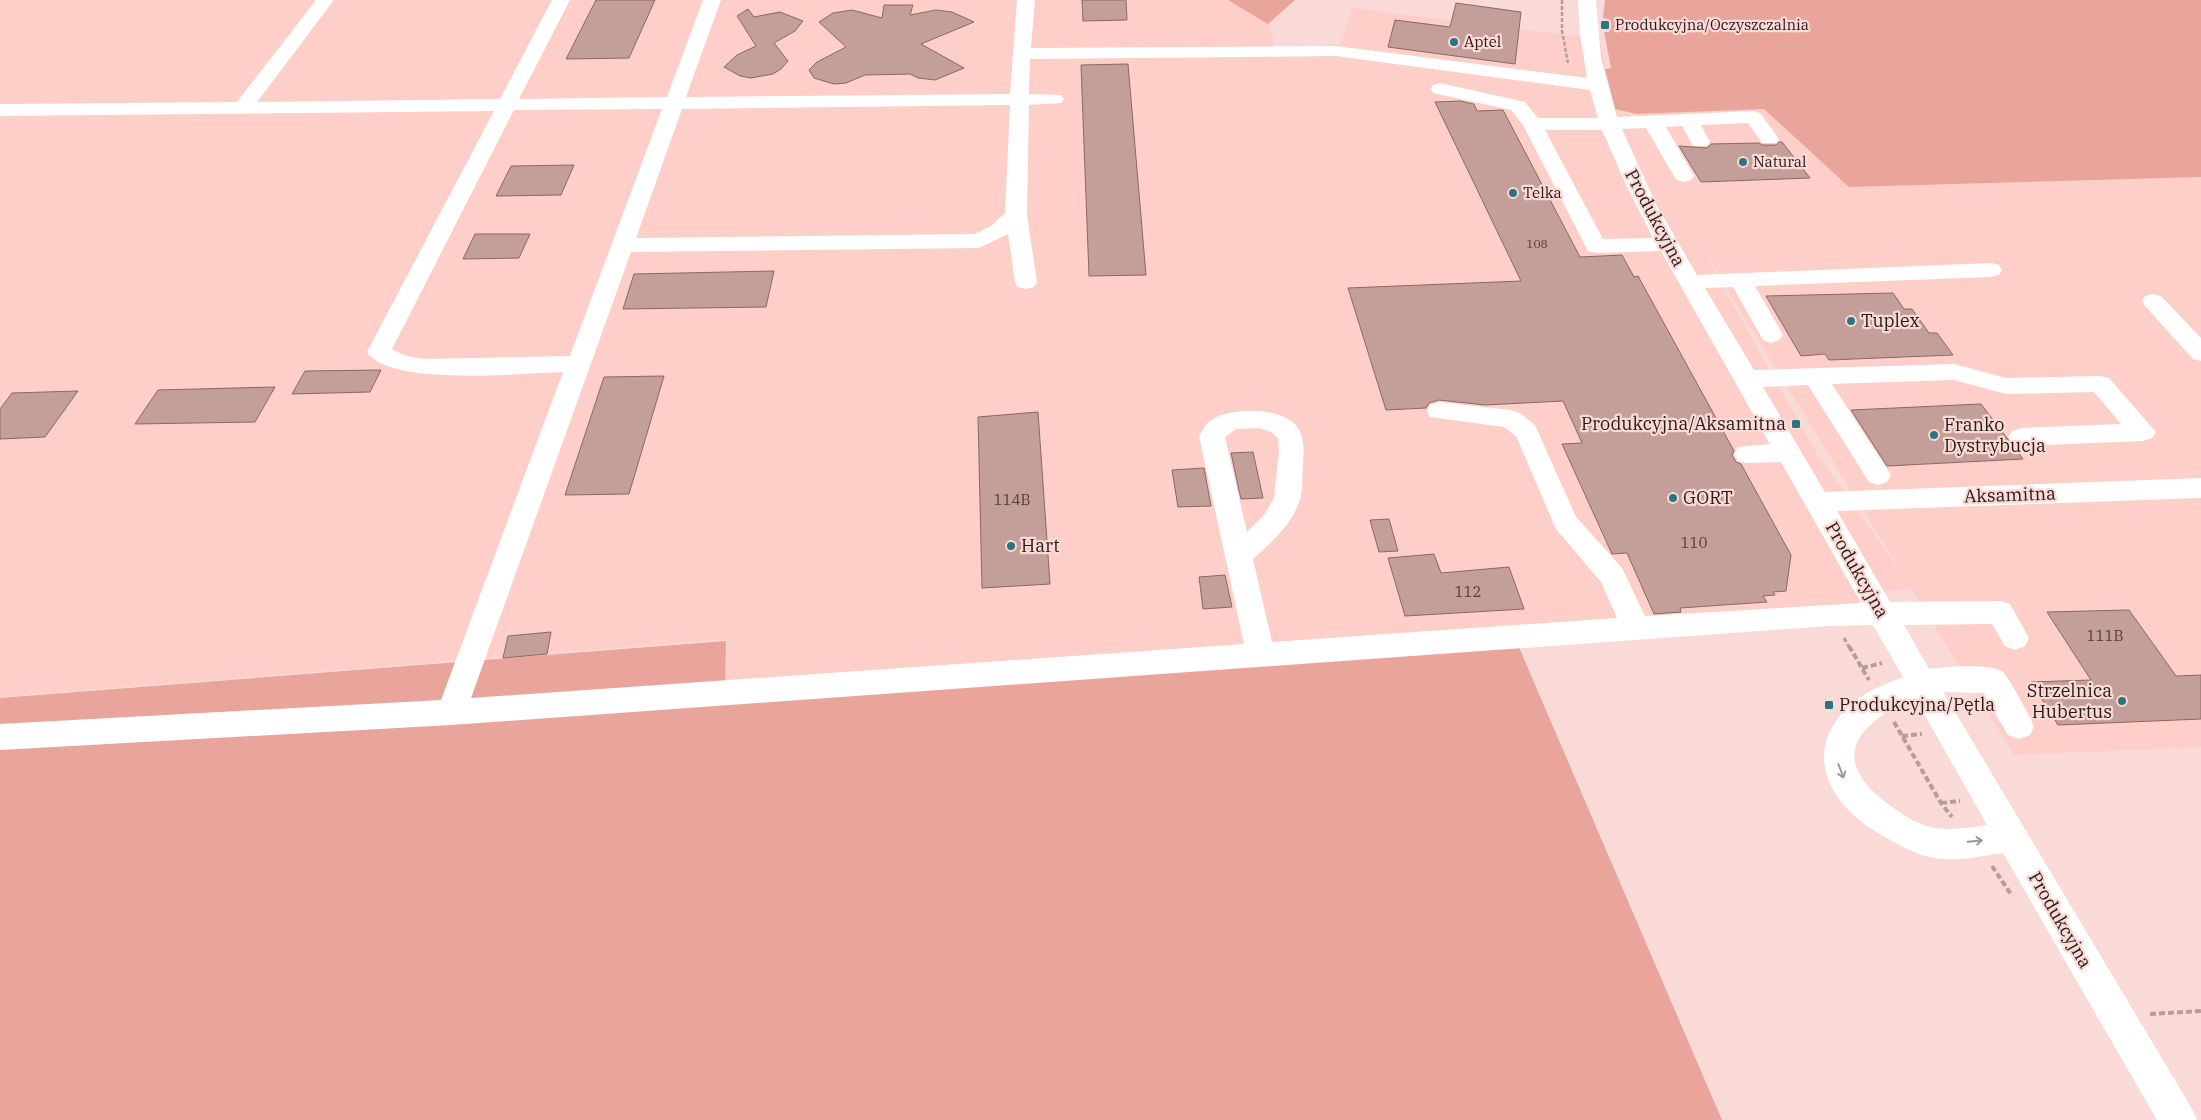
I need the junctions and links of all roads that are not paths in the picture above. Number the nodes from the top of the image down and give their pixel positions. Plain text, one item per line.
1 (326, 0) edge
2 (561, 0) edge
3 (712, 0) edge
4 (1026, 0) edge
5 (1586, 0) edge
6 (1021, 54) junction
7 (1598, 85) junction
8 (1440, 89) dead end
9 (1018, 99) junction
10 (1054, 99) dead end
11 (674, 102) junction
12 (508, 104) junction
13 (243, 107) junction
14 (0, 110) edge
15 (1688, 120) junction
16 (1653, 122) junction
17 (1532, 124) junction
18 (1609, 124) junction
19 (1769, 140) dead end
20 (1700, 142) dead end
21 (1684, 176) dead end
22 (1016, 215) junction
23 (1668, 244) junction
24 (621, 245) junction
25 (1991, 270) dead end
26 (1740, 280) junction
27 (1026, 282) dead end
28 (1690, 282) junction
29 (2153, 301) dead end
30 (1772, 335) dead end
31 (2201, 353) edge
32 (579, 364) junction
33 (1815, 377) junction
34 (1746, 379) junction
35 (1439, 411) dead end
36 (2021, 436) dead end
37 (1789, 452) junction
38 (1747, 454) dead end
39 (1878, 475) dead end
40 (2201, 488) edge
41 (1818, 502) junction
42 (1239, 556) junction
43 (1883, 613) junction
44 (1636, 629) junction
45 (2015, 638) dead end
46 (1261, 656) junction
47 (1922, 682) junction
48 (451, 712) junction
49 (2019, 726) dead end
50 (0, 737) edge
51 (2011, 837) junction
52 (2178, 1120) edge

1 - 13 street
2 - 12 street
3 - 11 street
4 - 6 street
5 - 7 street, Produkcyjna
6 - 7 street
6 - 9 street
7 - 18 street, Produkcyjna
8 - 17 street
9 - 10 street
9 - 11 street
9 - 22 street
11 - 12 street
11 - 24 street
12 - 13 street
12 - 32 street
13 - 14 street
15 - 16 street
15 - 19 street
15 - 20 street
16 - 18 street
16 - 21 street
17 - 18 street
17 - 23 street
18 - 23 street, Produkcyjna
22 - 24 street
22 - 27 street
23 - 28 street, Produkcyjna
24 - 32 street
25 - 26 street
26 - 28 street
26 - 30 street
28 - 34 street, Produkcyjna
29 - 31 street
32 - 48 street
33 - 34 street
33 - 36 street
33 - 39 street
34 - 37 street, Produkcyjna
35 - 44 street
37 - 38 street
37 - 41 street, Produkcyjna
40 - 41 street, Aksamitna
41 - 43 street, Produkcyjna
42 - 42 street
42 - 46 street
43 - 44 street
43 - 45 street
43 - 47 street, Produkcyjna
44 - 46 street
46 - 48 street
47 - 49 street
47 - 51 street, Produkcyjna
47 -> 51 street
48 - 50 street
51 - 52 street, Produkcyjna

